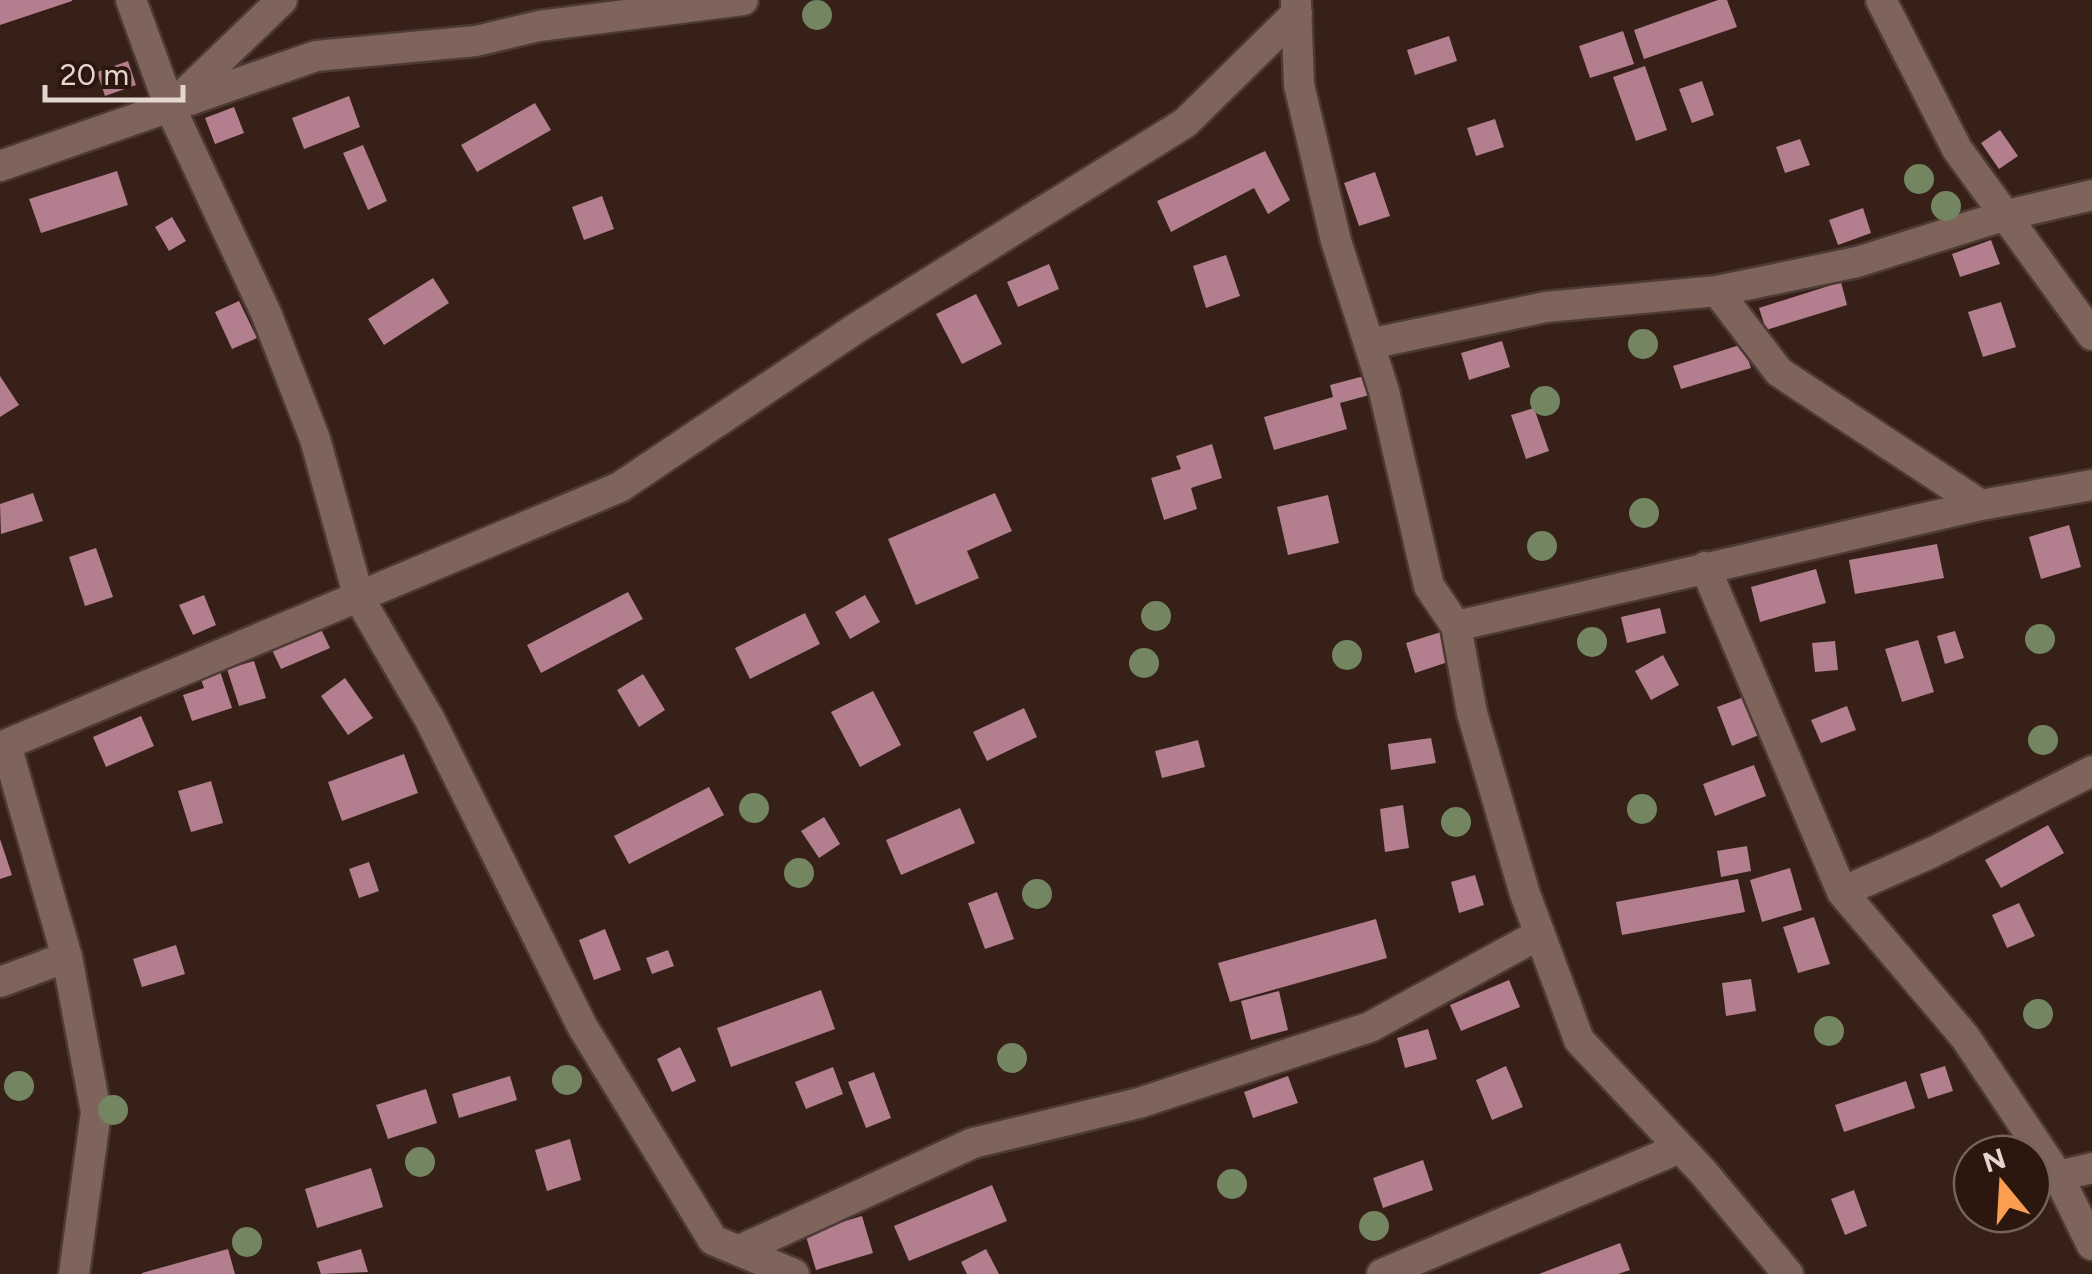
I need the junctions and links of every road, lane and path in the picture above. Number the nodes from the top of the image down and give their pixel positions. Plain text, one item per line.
1 (132, 0) edge
2 (282, 0) edge
3 (742, 0) edge
4 (1881, 0) edge
5 (1296, 7) edge
6 (533, 13) edge
7 (170, 107) junction
8 (0, 166) edge
9 (2092, 195) edge
10 (2003, 216) junction
11 (1717, 291) junction
12 (2092, 335) edge
13 (1369, 344) junction
14 (2092, 485) edge
15 (1981, 505) junction
16 (1705, 567) junction
17 (359, 598) junction
18 (1456, 626) junction
19 (3, 746) edge
20 (2092, 771) edge
21 (1842, 892) junction
22 (1540, 934) junction
23 (67, 958) junction
24 (0, 982) edge
25 (1680, 1148) junction
26 (2092, 1168) edge
27 (2058, 1176) junction
28 (2092, 1245) edge
29 (740, 1250) junction
30 (74, 1274) edge
31 (794, 1274) edge
32 (1382, 1274) edge
33 (1788, 1274) edge

1 - 7 street
2 - 7 street
3 - 6 street
4 - 10 street
5 - 13 street
5 - 17 street
6 - 7 street
7 - 8 street
7 - 17 street
9 - 10 street
10 - 11 street
10 - 12 street
11 - 13 street
11 - 15 street
13 - 18 street
14 - 15 street
15 - 16 street
16 - 18 street
16 - 21 street
17 - 19 street
17 - 29 street
18 - 22 street
19 - 23 street
20 - 21 street
21 - 27 street
22 - 25 street
22 - 29 street
23 - 24 street
23 - 30 street
25 - 32 street
25 - 33 street
26 - 27 street
27 - 28 street
29 - 31 street

